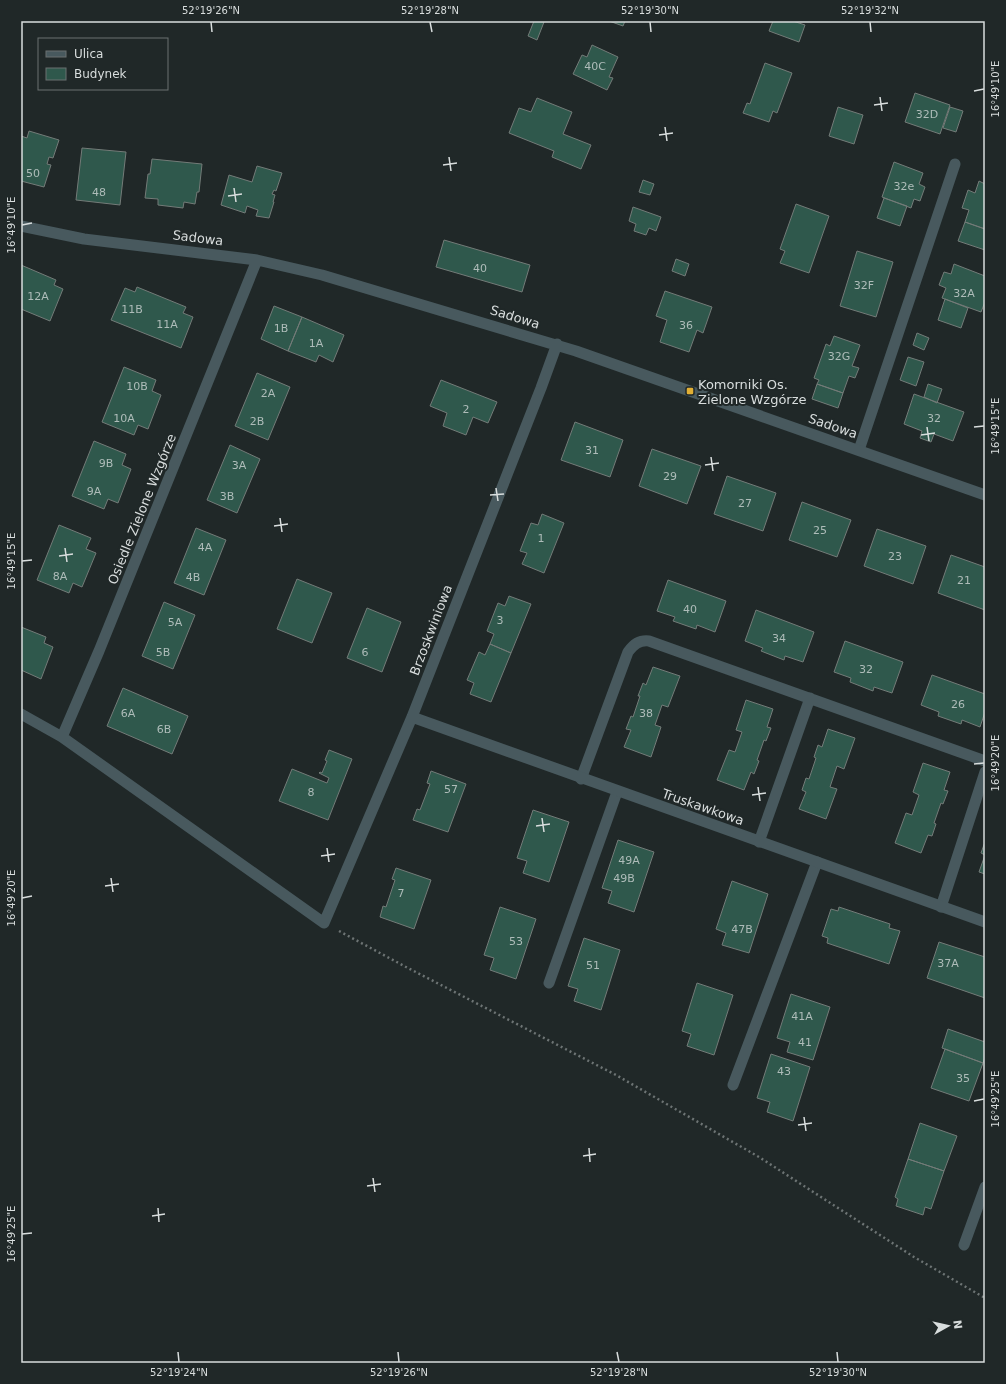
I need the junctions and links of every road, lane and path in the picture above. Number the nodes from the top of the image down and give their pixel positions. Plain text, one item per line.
1 (955, 164) dead end
2 (21, 226) edge
3 (257, 260) junction
4 (556, 344) junction
5 (859, 450) junction
6 (985, 495) edge
7 (810, 698) junction
8 (21, 714) edge
9 (412, 717) junction
10 (62, 738) junction
11 (985, 761) edge
12 (985, 772) edge
13 (581, 779) junction
14 (617, 792) junction
15 (759, 842) junction
16 (817, 862) junction
17 (941, 907) junction
18 (324, 922) junction
19 (985, 922) edge
20 (549, 984) dead end
21 (733, 1085) dead end
22 (985, 1187) edge
23 (964, 1245) dead end
24 (985, 1298) edge

1 - 5 street
2 - 3 street, Sadowa
3 - 4 street, Sadowa
3 - 10 street, Osiedle Zielone Wzgórze
4 - 5 street, Sadowa
4 - 9 street, Brzoskwiniowa
5 - 6 street, Sadowa
7 - 11 street
7 - 13 street
7 - 15 street
8 - 10 street
9 - 13 street, Truskawkowa
9 - 18 street, Brzoskwiniowa
10 - 18 street
12 - 17 street
13 - 14 street, Truskawkowa
14 - 15 street, Truskawkowa
14 - 20 street
15 - 16 street, Truskawkowa
16 - 17 street, Truskawkowa
16 - 21 street
17 - 19 street, Truskawkowa
18 - 24 path
22 - 23 street

